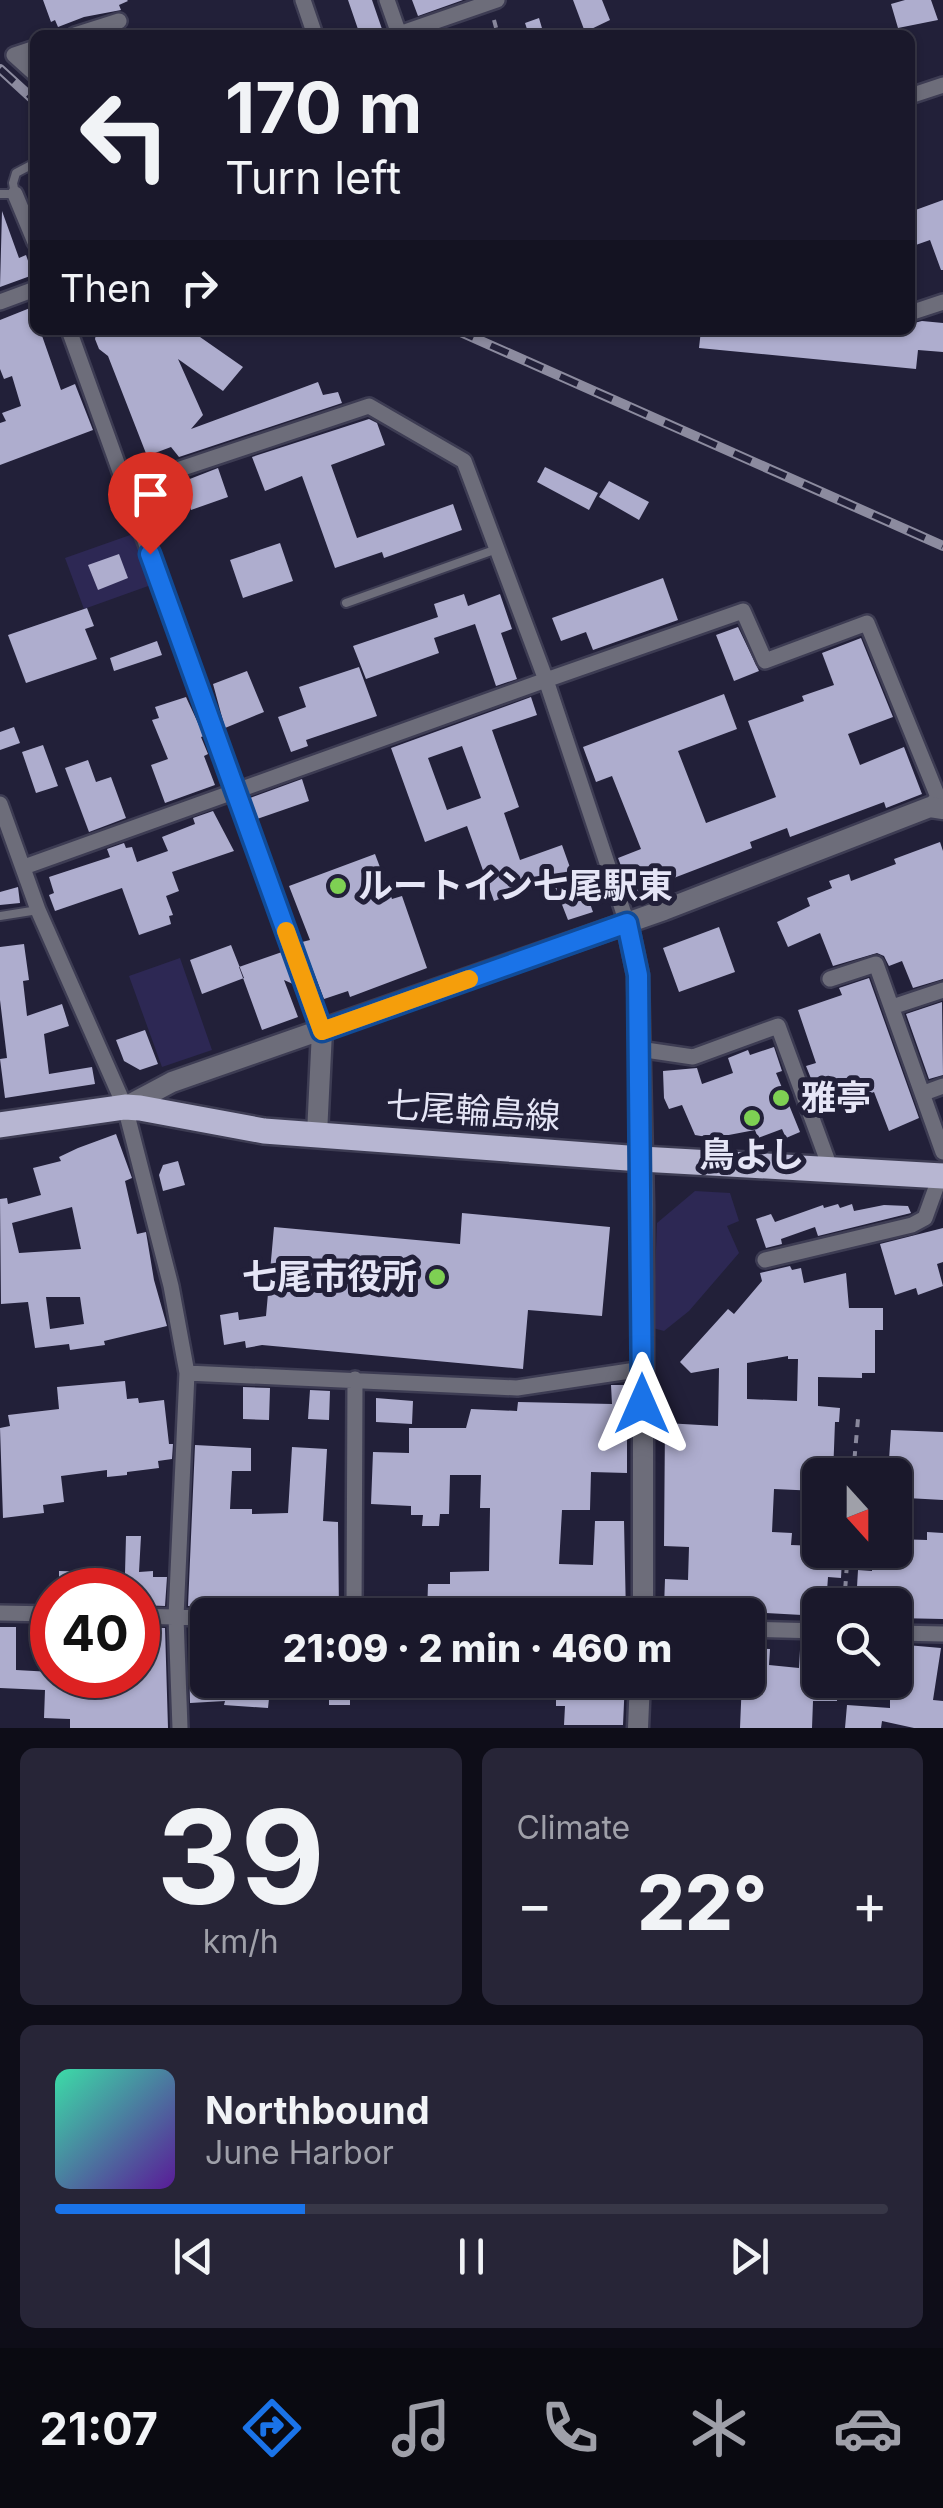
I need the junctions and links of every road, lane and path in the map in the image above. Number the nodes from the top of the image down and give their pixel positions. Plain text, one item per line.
1 (303, 0) edge
2 (387, 0) edge
3 (491, 1) edge
4 (119, 21) dead end
5 (91, 30) edge
6 (314, 30) edge
7 (397, 30) edge
8 (409, 30) edge
9 (30, 50) edge
10 (30, 69) edge
11 (943, 84) edge
12 (915, 94) edge
13 (30, 166) edge
14 (8, 194) edge
15 (30, 233) edge
16 (30, 291) edge
17 (0, 302) edge
18 (943, 302) edge
19 (915, 311) edge
20 (71, 335) edge
21 (126, 487) junction
22 (497, 549) junction
23 (346, 604) dead end
24 (546, 680) junction
25 (236, 791) junction
26 (0, 804) edge
27 (936, 808) edge
28 (24, 866) junction
29 (38, 910) junction
30 (0, 916) edge
31 (627, 923) junction
32 (830, 980) dead end
33 (943, 990) edge
34 (892, 1007) junction
35 (322, 1031) junction
36 (639, 1049) junction
37 (943, 1086) edge
38 (924, 1092) junction
39 (126, 1108) junction
40 (0, 1125) edge
41 (317, 1134) junction
42 (641, 1159) junction
43 (942, 1166) edge
44 (831, 1170) junction
45 (765, 1260) dead end
46 (642, 1369) junction
47 (188, 1373) junction
48 (355, 1379) junction
49 (858, 1419) dead end
50 (855, 1458) edge
51 (354, 1598) edge
52 (642, 1598) edge
53 (0, 1614) edge
54 (30, 1614) edge
55 (160, 1617) edge
56 (176, 1617) junction
57 (190, 1617) edge
58 (765, 1630) edge
59 (802, 1631) edge
60 (912, 1633) edge
61 (943, 1634) edge
62 (639, 1698) edge
63 (180, 1728) edge
64 (638, 1728) edge

1 - 6 street
2 - 7 street
3 - 8 street
4 - 5 street
9 - 10 street
11 - 12 street
13 - 14 lane
14 - 15 street
16 - 17 street
18 - 19 street
20 - 21 street
21 - 22 street
21 - 25 street
22 - 23 lane
22 - 24 street
24 - 25 street
24 - 27 street
24 - 31 street
25 - 28 street
25 - 35 street
26 - 28 street
27 - 31 street
28 - 29 street
29 - 30 lane
29 - 39 street
31 - 35 street
31 - 36 street
32 - 34 street
33 - 34 street
34 - 38 street
35 - 39 street
35 - 41 street
36 - 42 street
36 - 44 street
37 - 38 street
38 - 43 street
39 - 40 main road, 七尾輪島線
39 - 41 main road, 七尾輪島線
39 - 47 street
41 - 42 main road, 七尾輪島線
42 - 44 main road, 七尾輪島線
42 - 46 street
43 - 44 main road, 七尾輪島線
43 - 45 street
46 - 48 street
46 - 52 street
47 - 48 street
47 - 56 street
48 - 51 street
49 - 50 path
53 - 54 street
55 - 56 street
56 - 57 street
56 - 63 street
58 - 59 street
60 - 61 street
62 - 64 street

